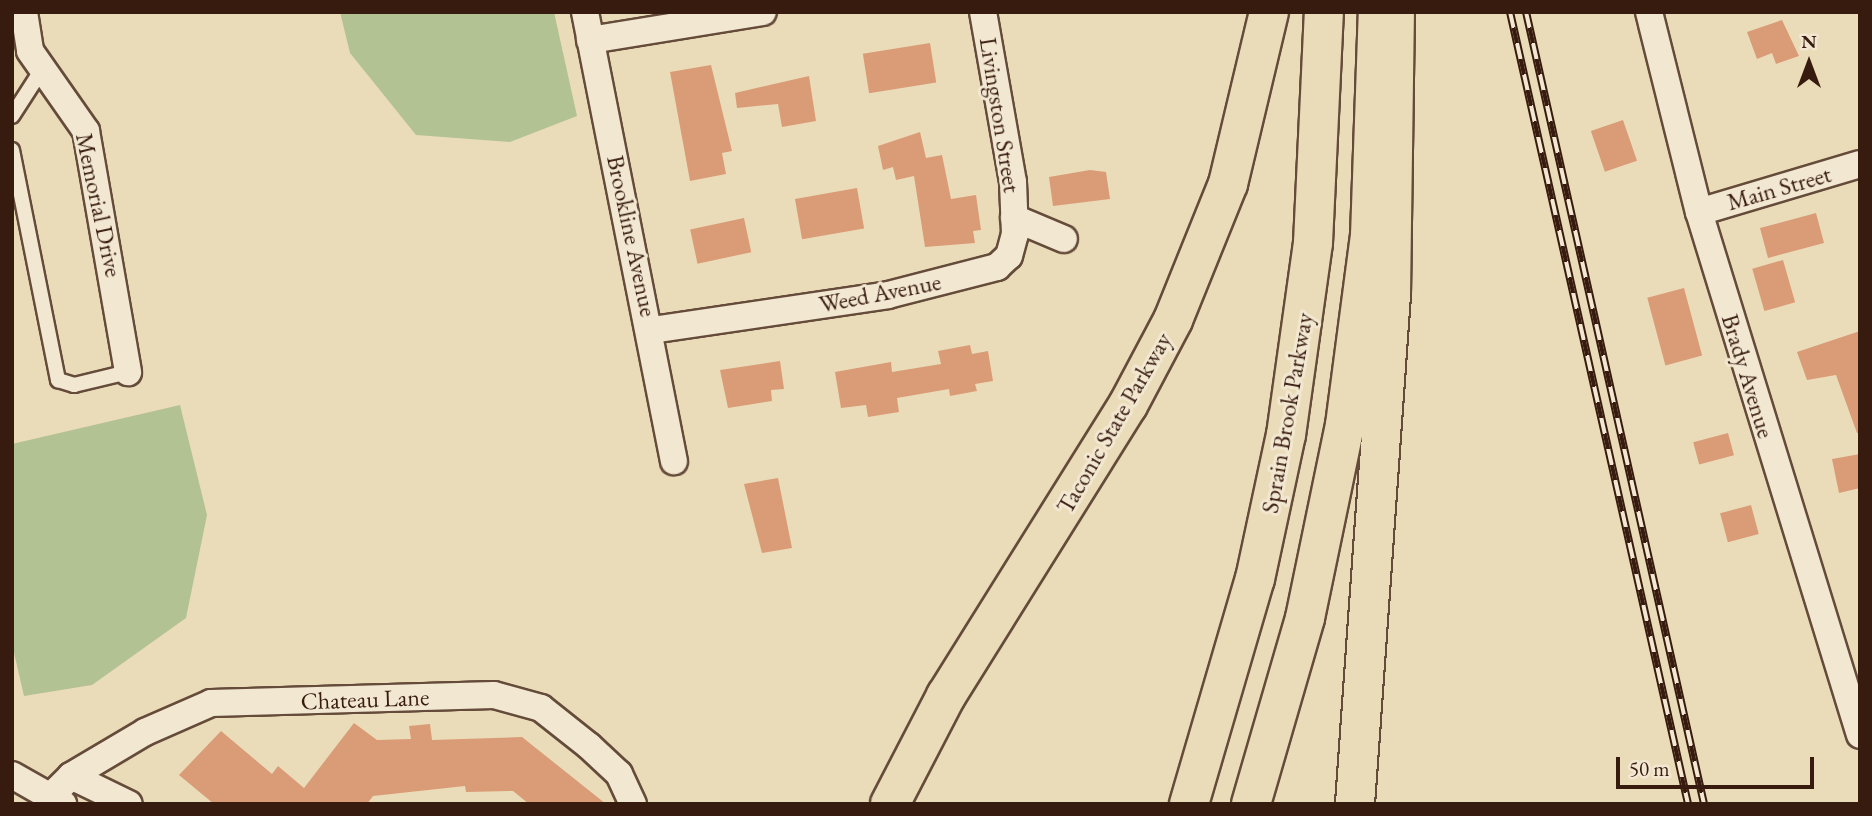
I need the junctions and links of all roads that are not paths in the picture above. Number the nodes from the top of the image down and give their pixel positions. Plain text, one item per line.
1 (24, 12) edge
2 (585, 12) edge
3 (763, 12) edge
4 (983, 12) edge
5 (1269, 12) edge
6 (1324, 12) edge
7 (1378, 12) edge
8 (1395, 12) edge
9 (1649, 12) edge
10 (590, 40) junction
11 (41, 71) junction
12 (12, 116) edge
13 (12, 150) edge
14 (1860, 164) edge
15 (1699, 212) junction
16 (1014, 218) junction
17 (1064, 239) dead end
18 (653, 330) junction
19 (128, 372) joint
20 (674, 461) dead end
21 (1860, 736) edge
22 (12, 775) edge
23 (62, 791) edge
24 (129, 804) edge
25 (633, 804) edge
26 (890, 804) edge
27 (1189, 804) edge
28 (1251, 804) edge
29 (1355, 804) edge

1 - 11 street, Memorial Drive
2 - 10 street, Brookline Avenue
3 - 10 street
4 - 16 street, Livingston Street
5 - 26 highway, Taconic State Parkway
6 - 27 highway, Sprain Brook Parkway
7 - 28 highway
8 - 29 highway
9 - 15 street, Brady Avenue
10 - 18 street, Brookline Avenue
11 - 12 lane
11 - 19 street, Memorial Drive
13 - 19 lane
14 - 15 street, Main Street
15 - 21 street, Brady Avenue
16 - 17 street
16 - 18 street, Weed Avenue
18 - 20 street, Brookline Avenue
22 - 23 street
23 - 24 street
23 - 25 street, Chateau Lane

